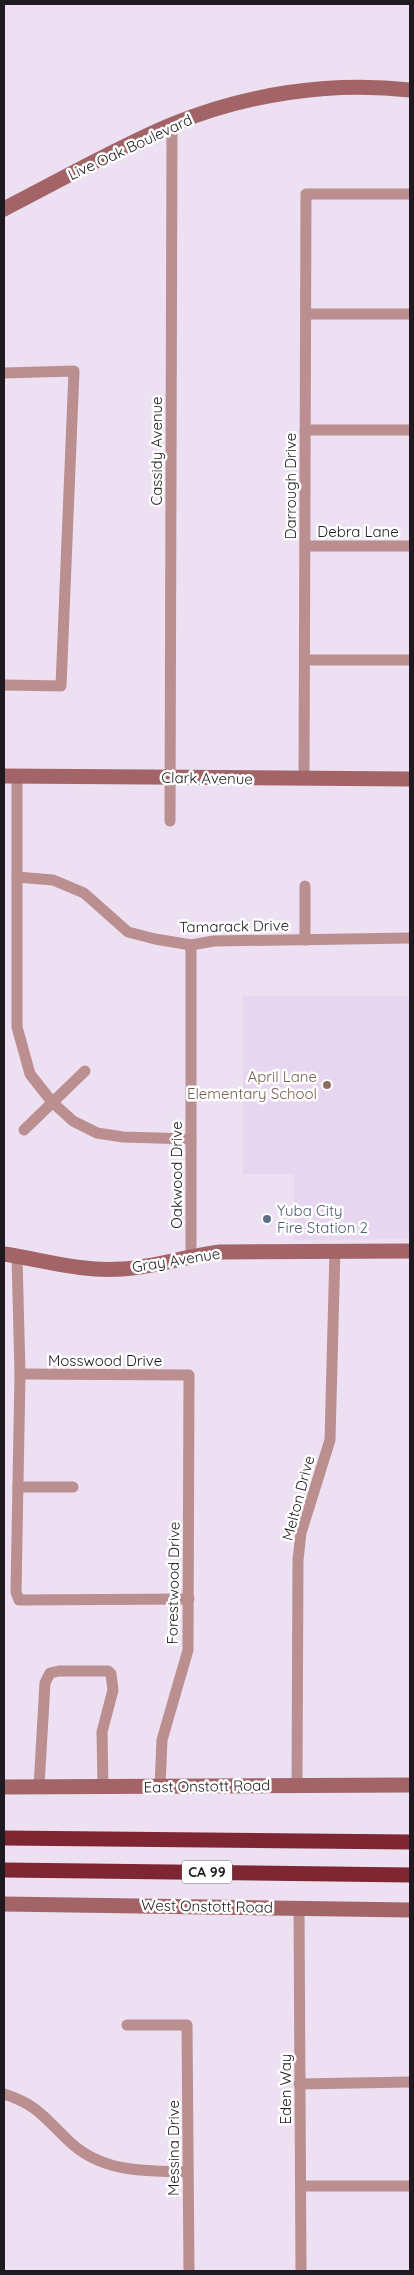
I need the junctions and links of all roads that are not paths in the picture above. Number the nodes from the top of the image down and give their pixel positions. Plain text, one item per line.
1 (410, 90) edge
2 (172, 124) junction
3 (410, 194) edge
4 (4, 209) edge
5 (306, 314) junction
6 (410, 314) edge
7 (4, 373) edge
8 (306, 430) junction
9 (410, 430) edge
10 (305, 546) junction
11 (410, 546) edge
12 (305, 660) junction
13 (410, 660) edge
14 (4, 685) edge
15 (10, 777) edge
16 (171, 778) junction
17 (304, 779) junction
18 (410, 779) edge
19 (170, 821) dead end
20 (17, 877) junction
21 (305, 886) dead end
22 (410, 938) edge
23 (305, 940) junction
24 (191, 945) junction
25 (85, 1071) dead end
26 (52, 1102) junction
27 (24, 1130) dead end
28 (191, 1139) junction
29 (336, 1250) junction
30 (410, 1251) edge
31 (10, 1255) edge
32 (191, 1256) junction
33 (20, 1374) junction
34 (189, 1376) joint
35 (18, 1487) junction
36 (74, 1487) dead end
37 (189, 1599) junction
38 (297, 1785) junction
39 (410, 1785) edge
40 (4, 1787) edge
41 (39, 1787) junction
42 (103, 1787) junction
43 (160, 1787) junction
44 (4, 1838) edge
45 (410, 1841) edge
46 (4, 1870) edge
47 (410, 1875) edge
48 (4, 1904) edge
49 (299, 1907) junction
50 (410, 1910) edge
51 (127, 2025) dead end
52 (410, 2082) edge
53 (299, 2084) junction
54 (4, 2094) edge
55 (188, 2172) junction
56 (301, 2186) junction
57 (410, 2186) edge
58 (189, 2271) edge
59 (301, 2271) edge

1 - 2 street, Live Oak Boulevard
2 - 4 street, Live Oak Boulevard
2 - 16 street, Cassidy Avenue
3 - 5 street, Darrough Drive
5 - 6 street
5 - 8 street, Darrough Drive
7 - 14 street
8 - 9 street
8 - 10 street, Darrough Drive
10 - 11 street, Debra Lane
10 - 12 street, Darrough Drive
12 - 13 street
12 - 17 street, Darrough Drive
15 - 16 street, Clark Avenue
15 - 20 street
16 - 17 street, Clark Avenue
16 - 19 street, Cassidy Avenue
17 - 18 street, Clark Avenue
20 - 24 street, Tamarack Drive
20 - 26 street
21 - 23 street
22 - 23 street, Tamarack Drive
23 - 24 street, Tamarack Drive
24 - 28 street, Oakwood Drive
25 - 26 street
26 - 27 street
26 - 28 street
28 - 32 street, Oakwood Drive
29 - 30 street, Gray Avenue
29 - 32 street, Gray Avenue
29 - 38 street, Melton Drive
31 - 32 street, Gray Avenue
31 - 33 street
33 - 34 street, Mosswood Drive
33 - 35 street
34 - 37 street, Forestwood Drive
35 - 36 street
35 - 37 street
37 - 43 street, Forestwood Drive
38 - 39 street, East Onstott Road
38 - 43 street, East Onstott Road
40 - 41 street, East Onstott Road
41 - 42 street, East Onstott Road
41 - 42 street
42 - 43 street, East Onstott Road
44 - 45 highway, CA 99
46 - 47 highway, CA 99
48 - 49 street, West Onstott Road
49 - 50 street, West Onstott Road
49 - 53 street, Eden Way
51 - 55 street, Messina Drive
52 - 53 street
53 - 56 street, Eden Way
54 - 55 street
55 - 58 street, Messina Drive
56 - 57 street
56 - 59 street, Eden Way

